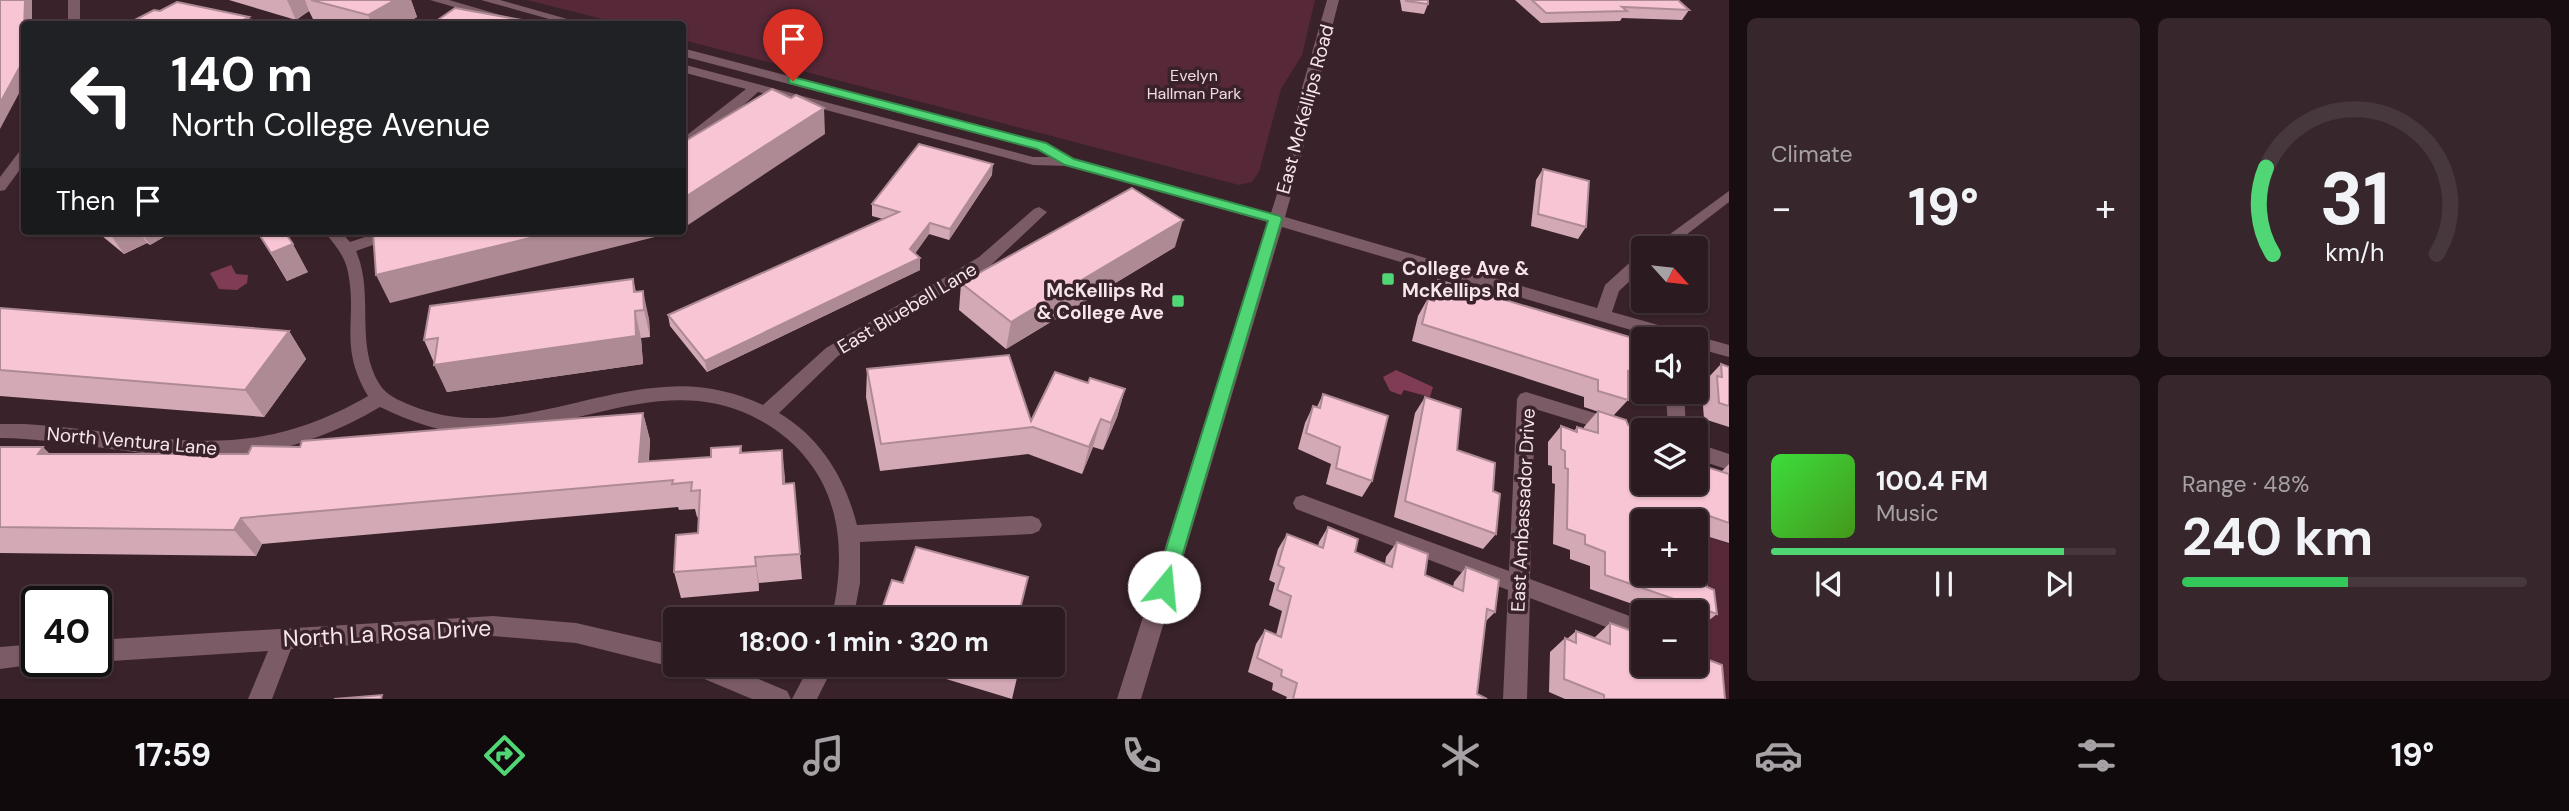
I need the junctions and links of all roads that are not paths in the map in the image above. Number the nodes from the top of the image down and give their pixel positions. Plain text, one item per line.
1 (74, 0) edge
2 (436, 0) edge
3 (487, 0) edge
4 (1333, 0) edge
5 (214, 15) edge
6 (74, 21) edge
7 (244, 21) edge
8 (514, 21) edge
9 (568, 21) edge
10 (686, 53) edge
11 (686, 69) edge
12 (755, 88) junction
13 (686, 143) edge
14 (21, 159) edge
15 (1069, 162) junction
16 (0, 187) edge
17 (1729, 195) edge
18 (1039, 212) dead end
19 (1275, 219) junction
20 (336, 235) edge
21 (387, 235) edge
22 (1675, 236) edge
23 (348, 248) junction
24 (1631, 271) edge
25 (1603, 315) junction
26 (1642, 327) edge
27 (1708, 345) edge
28 (1729, 351) edge
29 (380, 398) junction
30 (766, 414) junction
31 (0, 431) edge
32 (1631, 431) edge
33 (1708, 455) edge
34 (1729, 462) edge
35 (1303, 503) dead end
36 (1032, 525) dead end
37 (848, 534) junction
38 (1519, 584) junction
39 (845, 607) edge
40 (1631, 626) edge
41 (285, 637) junction
42 (112, 650) edge
43 (663, 654) edge
44 (21, 656) edge
45 (0, 657) edge
46 (727, 677) edge
47 (816, 677) edge
48 (1136, 696) edge
49 (260, 699) edge
50 (779, 699) edge
51 (804, 699) edge
52 (1515, 699) edge

1 - 6 street
2 - 8 street
3 - 9 street
4 - 19 street, East McKellips Road
5 - 7 street
10 - 15 street
11 - 12 street
12 - 13 street
12 - 15 street
14 - 16 street
15 - 19 street
17 - 22 street
18 - 30 street, East Bluebell Lane
19 - 25 street
19 - 48 street, East McKellips Road
20 - 23 street
21 - 23 street
23 - 29 street
24 - 25 street
25 - 26 street
27 - 28 street
29 - 30 street
29 - 31 street, North Ventura Lane
30 - 37 street
32 - 38 street, East Ambassador Drive
33 - 34 street
35 - 38 street
36 - 37 street
37 - 39 street
38 - 40 street
38 - 52 street, East Ambassador Drive
41 - 42 street, North La Rosa Drive
41 - 43 street, North La Rosa Drive
41 - 49 street
44 - 45 street
46 - 50 street
47 - 51 street

